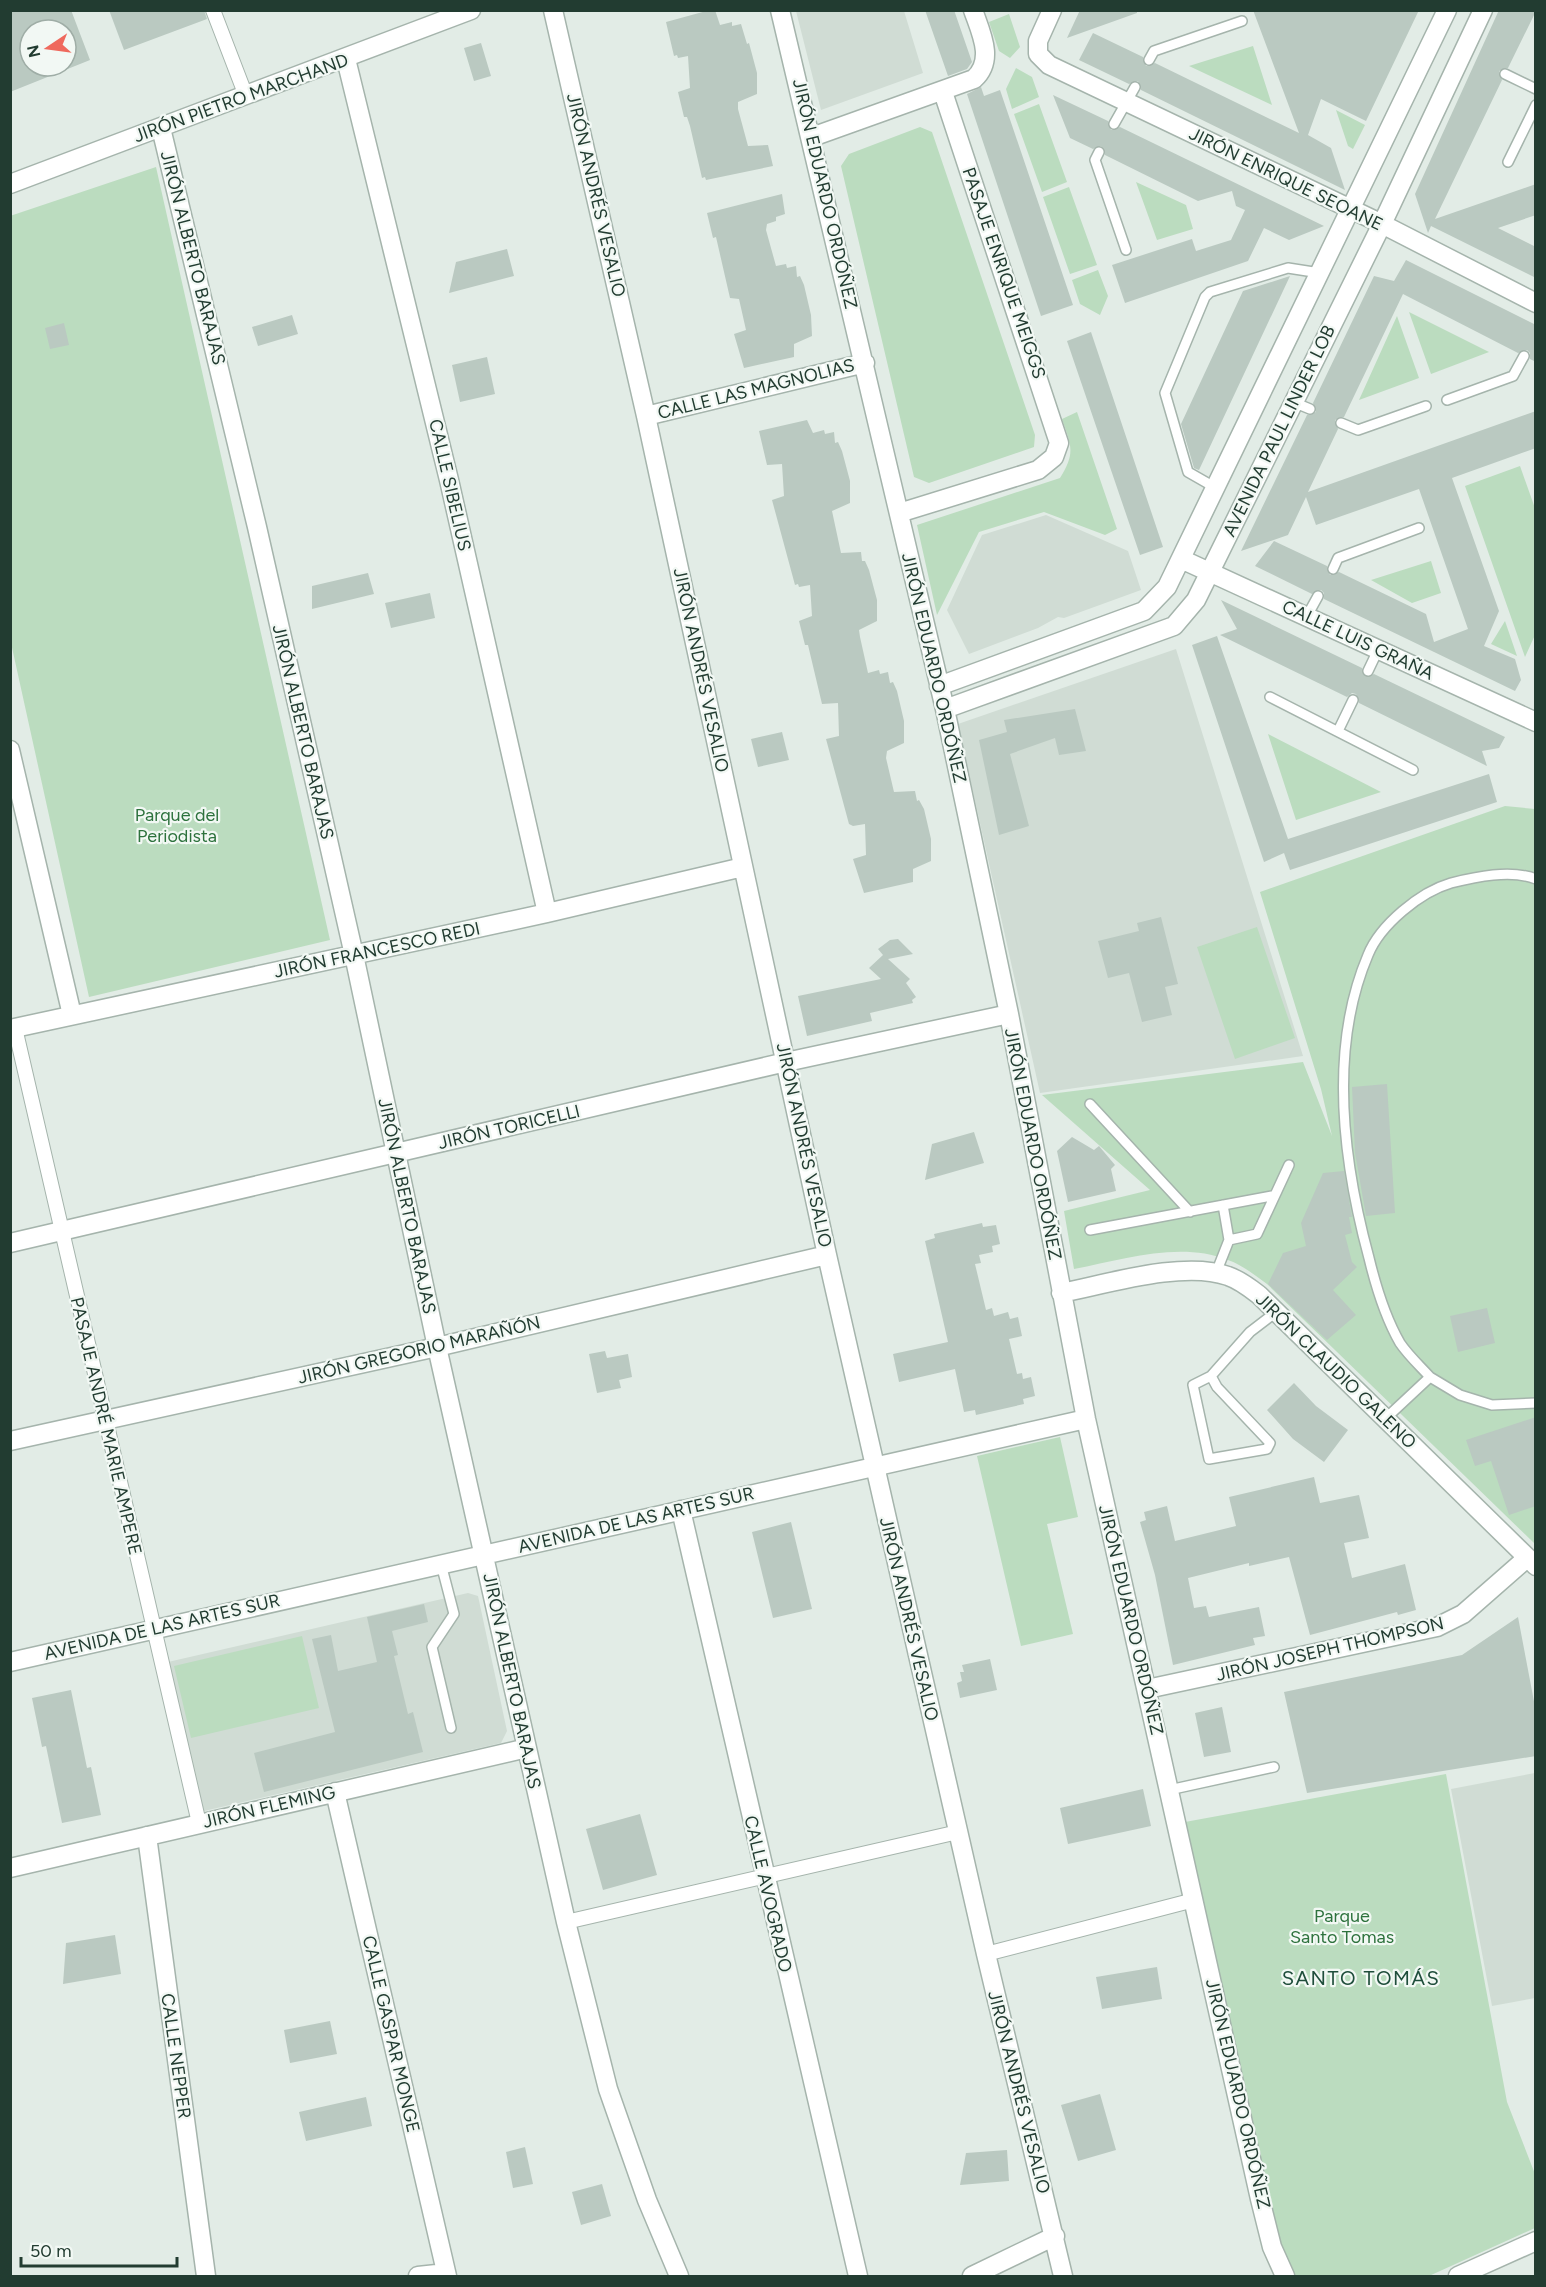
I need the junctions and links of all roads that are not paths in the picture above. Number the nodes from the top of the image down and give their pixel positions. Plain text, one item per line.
1 (213, 10) edge
2 (471, 10) edge
3 (553, 10) edge
4 (780, 10) edge
5 (973, 10) edge
6 (1052, 10) edge
7 (1447, 10) edge
8 (1483, 10) edge
9 (1242, 21) dead end
10 (1434, 38) junction
11 (1467, 55) junction
12 (346, 59) junction
13 (1149, 60) dead end
14 (1505, 74) dead end
15 (1536, 89) edge
16 (943, 92) junction
17 (1131, 95) junction
18 (246, 96) junction
19 (1536, 105) edge
20 (1114, 124) dead end
21 (161, 128) junction
22 (812, 137) junction
23 (1099, 152) dead end
24 (1508, 162) dead end
25 (10, 184) edge
26 (1350, 209) junction
27 (1382, 225) junction
28 (1126, 250) dead end
29 (1320, 273) junction
30 (1536, 303) edge
31 (1524, 356) dead end
32 (865, 363) junction
33 (1264, 388) junction
34 (1447, 400) dead end
35 (1302, 405) junction
36 (1426, 406) dead end
37 (646, 416) junction
38 (1341, 423) dead end
39 (1216, 488) junction
40 (899, 513) junction
41 (1419, 528) dead end
42 (1181, 560) junction
43 (1333, 569) dead end
44 (1210, 571) junction
45 (1318, 596) dead end
46 (1306, 616) junction
47 (1378, 650) junction
48 (1368, 671) dead end
49 (939, 686) junction
50 (1270, 697) dead end
51 (1353, 700) dead end
52 (945, 709) junction
53 (1536, 722) edge
54 (1338, 732) junction
55 (10, 750) edge
56 (1413, 770) dead end
57 (743, 867) junction
58 (1536, 879) edge
59 (547, 913) junction
60 (354, 955) junction
61 (1009, 1014) junction
62 (72, 1015) junction
63 (13, 1028) edge
64 (786, 1062) junction
65 (1090, 1104) dead end
66 (395, 1154) junction
67 (1289, 1164) dead end
68 (1272, 1196) junction
69 (1223, 1205) junction
70 (1190, 1212) junction
71 (1090, 1230) dead end
72 (60, 1232) junction
73 (1229, 1240) junction
74 (10, 1243) edge
75 (827, 1255) junction
76 (1216, 1273) junction
77 (1061, 1293) junction
78 (1276, 1312) junction
79 (437, 1347) junction
80 (1211, 1376) junction
81 (1430, 1377) junction
82 (1536, 1403) edge
83 (1086, 1419) junction
84 (1385, 1419) junction
85 (105, 1420) junction
86 (10, 1441) edge
87 (875, 1467) junction
88 (681, 1510) junction
89 (485, 1554) junction
90 (1531, 1562) edge
91 (441, 1564) junction
92 (154, 1629) junction
93 (10, 1662) edge
94 (1147, 1689) junction
95 (451, 1728) dead end
96 (527, 1748) junction
97 (1274, 1767) dead end
98 (1169, 1790) junction
99 (335, 1792) junction
100 (199, 1823) junction
101 (958, 1832) junction
102 (147, 1836) junction
103 (10, 1868) edge
104 (764, 1876) junction
105 (1194, 1900) junction
106 (566, 1922) junction
107 (986, 1954) junction
108 (1054, 2236) junction
109 (1536, 2241) edge
110 (446, 2275) edge
111 (206, 2277) edge
112 (418, 2277) edge
113 (679, 2277) edge
114 (858, 2277) edge
115 (972, 2277) edge
116 (1064, 2277) edge
117 (1285, 2277) edge
118 (1458, 2277) edge

1 - 18 street
2 - 12 street, JIRÓN PIETRO MARCHAND
3 - 37 street, JIRÓN ANDRÉS VESALIO
4 - 22 street, JIRÓN EDUARDO ORDÓÑEZ
5 - 16 street
6 - 17 street, JIRÓN ENRIQUE SEOANE
7 - 10 street, AVENIDA PAUL LINDER LOB
8 - 11 street, AVENIDA PAUL LINDER LOB
9 - 13 lane
10 - 11 street
10 - 26 street, AVENIDA PAUL LINDER LOB
11 - 27 street, AVENIDA PAUL LINDER LOB
12 - 18 street, JIRÓN PIETRO MARCHAND
12 - 59 street, CALLE SIBELIUS
14 - 15 lane
16 - 22 street
16 - 40 street, PASAJE ENRIQUE MEIGGS
17 - 20 lane
17 - 26 street, JIRÓN ENRIQUE SEOANE
18 - 21 street, JIRÓN PIETRO MARCHAND
19 - 24 lane
21 - 25 street, JIRÓN PIETRO MARCHAND
21 - 60 street, JIRÓN ALBERTO BARAJAS
22 - 32 street, JIRÓN EDUARDO ORDÓÑEZ
23 - 28 lane
26 - 27 street, JIRÓN ENRIQUE SEOANE
26 - 29 street, AVENIDA PAUL LINDER LOB
27 - 30 street, JIRÓN ENRIQUE SEOANE
27 - 35 street, AVENIDA PAUL LINDER LOB
29 - 33 street, AVENIDA PAUL LINDER LOB
29 - 39 lane
31 - 34 lane
32 - 37 street, CALLE LAS MAGNOLIAS
32 - 40 street, JIRÓN EDUARDO ORDÓÑEZ
33 - 35 street
33 - 39 street, AVENIDA PAUL LINDER LOB
35 - 44 street, AVENIDA PAUL LINDER LOB
36 - 38 lane
37 - 57 street, JIRÓN ANDRÉS VESALIO
39 - 42 street, AVENIDA PAUL LINDER LOB
40 - 49 street, JIRÓN EDUARDO ORDÓÑEZ
41 - 43 lane
42 - 44 street, CALLE LUIS GRAÑA
42 - 49 street, AVENIDA PAUL LINDER LOB
44 - 46 street, CALLE LUIS GRAÑA
44 - 52 street, AVENIDA PAUL LINDER LOB
45 - 46 lane
46 - 47 street, CALLE LUIS GRAÑA
47 - 48 lane
47 - 53 street, CALLE LUIS GRAÑA
49 - 52 street, JIRÓN EDUARDO ORDÓÑEZ
50 - 54 lane
51 - 54 lane
52 - 61 street, JIRÓN EDUARDO ORDÓÑEZ
54 - 56 lane
55 - 62 street
57 - 59 street, JIRÓN FRANCESCO REDI
57 - 64 street, JIRÓN ANDRÉS VESALIO
58 - 81 lane
59 - 60 street, JIRÓN FRANCESCO REDI
60 - 62 street, JIRÓN FRANCESCO REDI
60 - 66 street, JIRÓN ALBERTO BARAJAS
61 - 64 street, JIRÓN TORICELLI
61 - 77 street, JIRÓN EDUARDO ORDÓÑEZ
62 - 63 street, JIRÓN FRANCESCO REDI
63 - 72 street, PASAJE ANDRÉ MARIE AMPERE
64 - 66 street, JIRÓN TORICELLI
64 - 75 street, JIRÓN ANDRÉS VESALIO
65 - 70 lane
66 - 72 street, JIRÓN TORICELLI
66 - 79 street, JIRÓN ALBERTO BARAJAS
67 - 68 lane
68 - 69 lane
68 - 73 lane
69 - 70 lane
69 - 73 lane
70 - 71 lane
72 - 74 street, JIRÓN TORICELLI
72 - 85 street, PASAJE ANDRÉ MARIE AMPERE
73 - 76 lane
75 - 79 street, JIRÓN GREGORIO MARAÑÓN
75 - 87 street, JIRÓN ANDRÉS VESALIO
76 - 77 street, JIRÓN CLAUDIO GALENO
76 - 78 street, JIRÓN CLAUDIO GALENO
77 - 83 street, JIRÓN EDUARDO ORDÓÑEZ
78 - 80 lane
78 - 84 street, JIRÓN CLAUDIO GALENO
79 - 85 street, JIRÓN GREGORIO MARAÑÓN
79 - 89 street, JIRÓN ALBERTO BARAJAS
80 - 80 lane
81 - 82 lane
81 - 84 lane
83 - 87 street, AVENIDA DE LAS ARTES SUR
83 - 94 street, JIRÓN EDUARDO ORDÓÑEZ
84 - 90 street, JIRÓN CLAUDIO GALENO
85 - 86 street, JIRÓN GREGORIO MARAÑÓN
85 - 92 street, PASAJE ANDRÉ MARIE AMPERE
87 - 88 street, AVENIDA DE LAS ARTES SUR
87 - 101 street, JIRÓN ANDRÉS VESALIO
88 - 89 street, AVENIDA DE LAS ARTES SUR
88 - 104 street, CALLE AVOGRADO
89 - 91 street, AVENIDA DE LAS ARTES SUR
89 - 96 street, JIRÓN ALBERTO BARAJAS
90 - 94 street, JIRÓN JOSEPH THOMPSON
91 - 92 street, AVENIDA DE LAS ARTES SUR
91 - 95 lane
92 - 93 street, AVENIDA DE LAS ARTES SUR
92 - 100 street, PASAJE ANDRÉ MARIE AMPERE
94 - 98 street, JIRÓN EDUARDO ORDÓÑEZ
96 - 99 street, JIRÓN FLEMING
96 - 106 street, JIRÓN ALBERTO BARAJAS
97 - 98 lane
98 - 105 street, JIRÓN EDUARDO ORDÓÑEZ
99 - 100 street, JIRÓN FLEMING
99 - 110 street, CALLE GASPAR MONGE
100 - 102 street, JIRÓN FLEMING
101 - 104 street
101 - 107 street, JIRÓN ANDRÉS VESALIO
102 - 103 street, JIRÓN FLEMING
102 - 111 street, CALLE NEPPER
104 - 106 street
104 - 114 street, CALLE AVOGRADO
105 - 107 street
105 - 117 street, JIRÓN EDUARDO ORDÓÑEZ
106 - 113 street, JIRÓN ALBERTO BARAJAS
107 - 108 street, JIRÓN ANDRÉS VESALIO
108 - 115 street
108 - 116 street, JIRÓN ANDRÉS VESALIO
109 - 118 street
110 - 112 street

